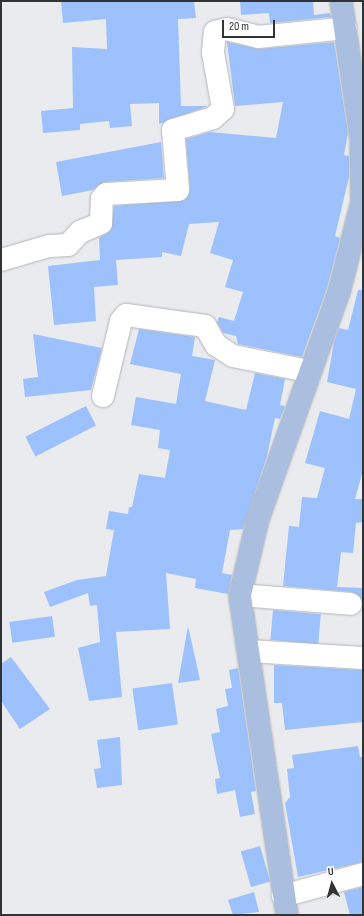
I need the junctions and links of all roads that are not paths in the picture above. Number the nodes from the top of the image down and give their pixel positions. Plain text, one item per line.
1 (341, 1) edge
2 (346, 28) junction
3 (1, 260) edge
4 (308, 371) junction
5 (103, 396) dead end
6 (240, 595) junction
7 (351, 604) dead end
8 (249, 651) junction
9 (363, 658) edge
10 (363, 874) edge
11 (285, 906) edge

1 - 2 main road
2 - 3 street
2 - 4 main road
4 - 5 street
4 - 6 main road
6 - 7 street
6 - 8 main road
8 - 9 street
8 - 11 main road
10 - 11 street

